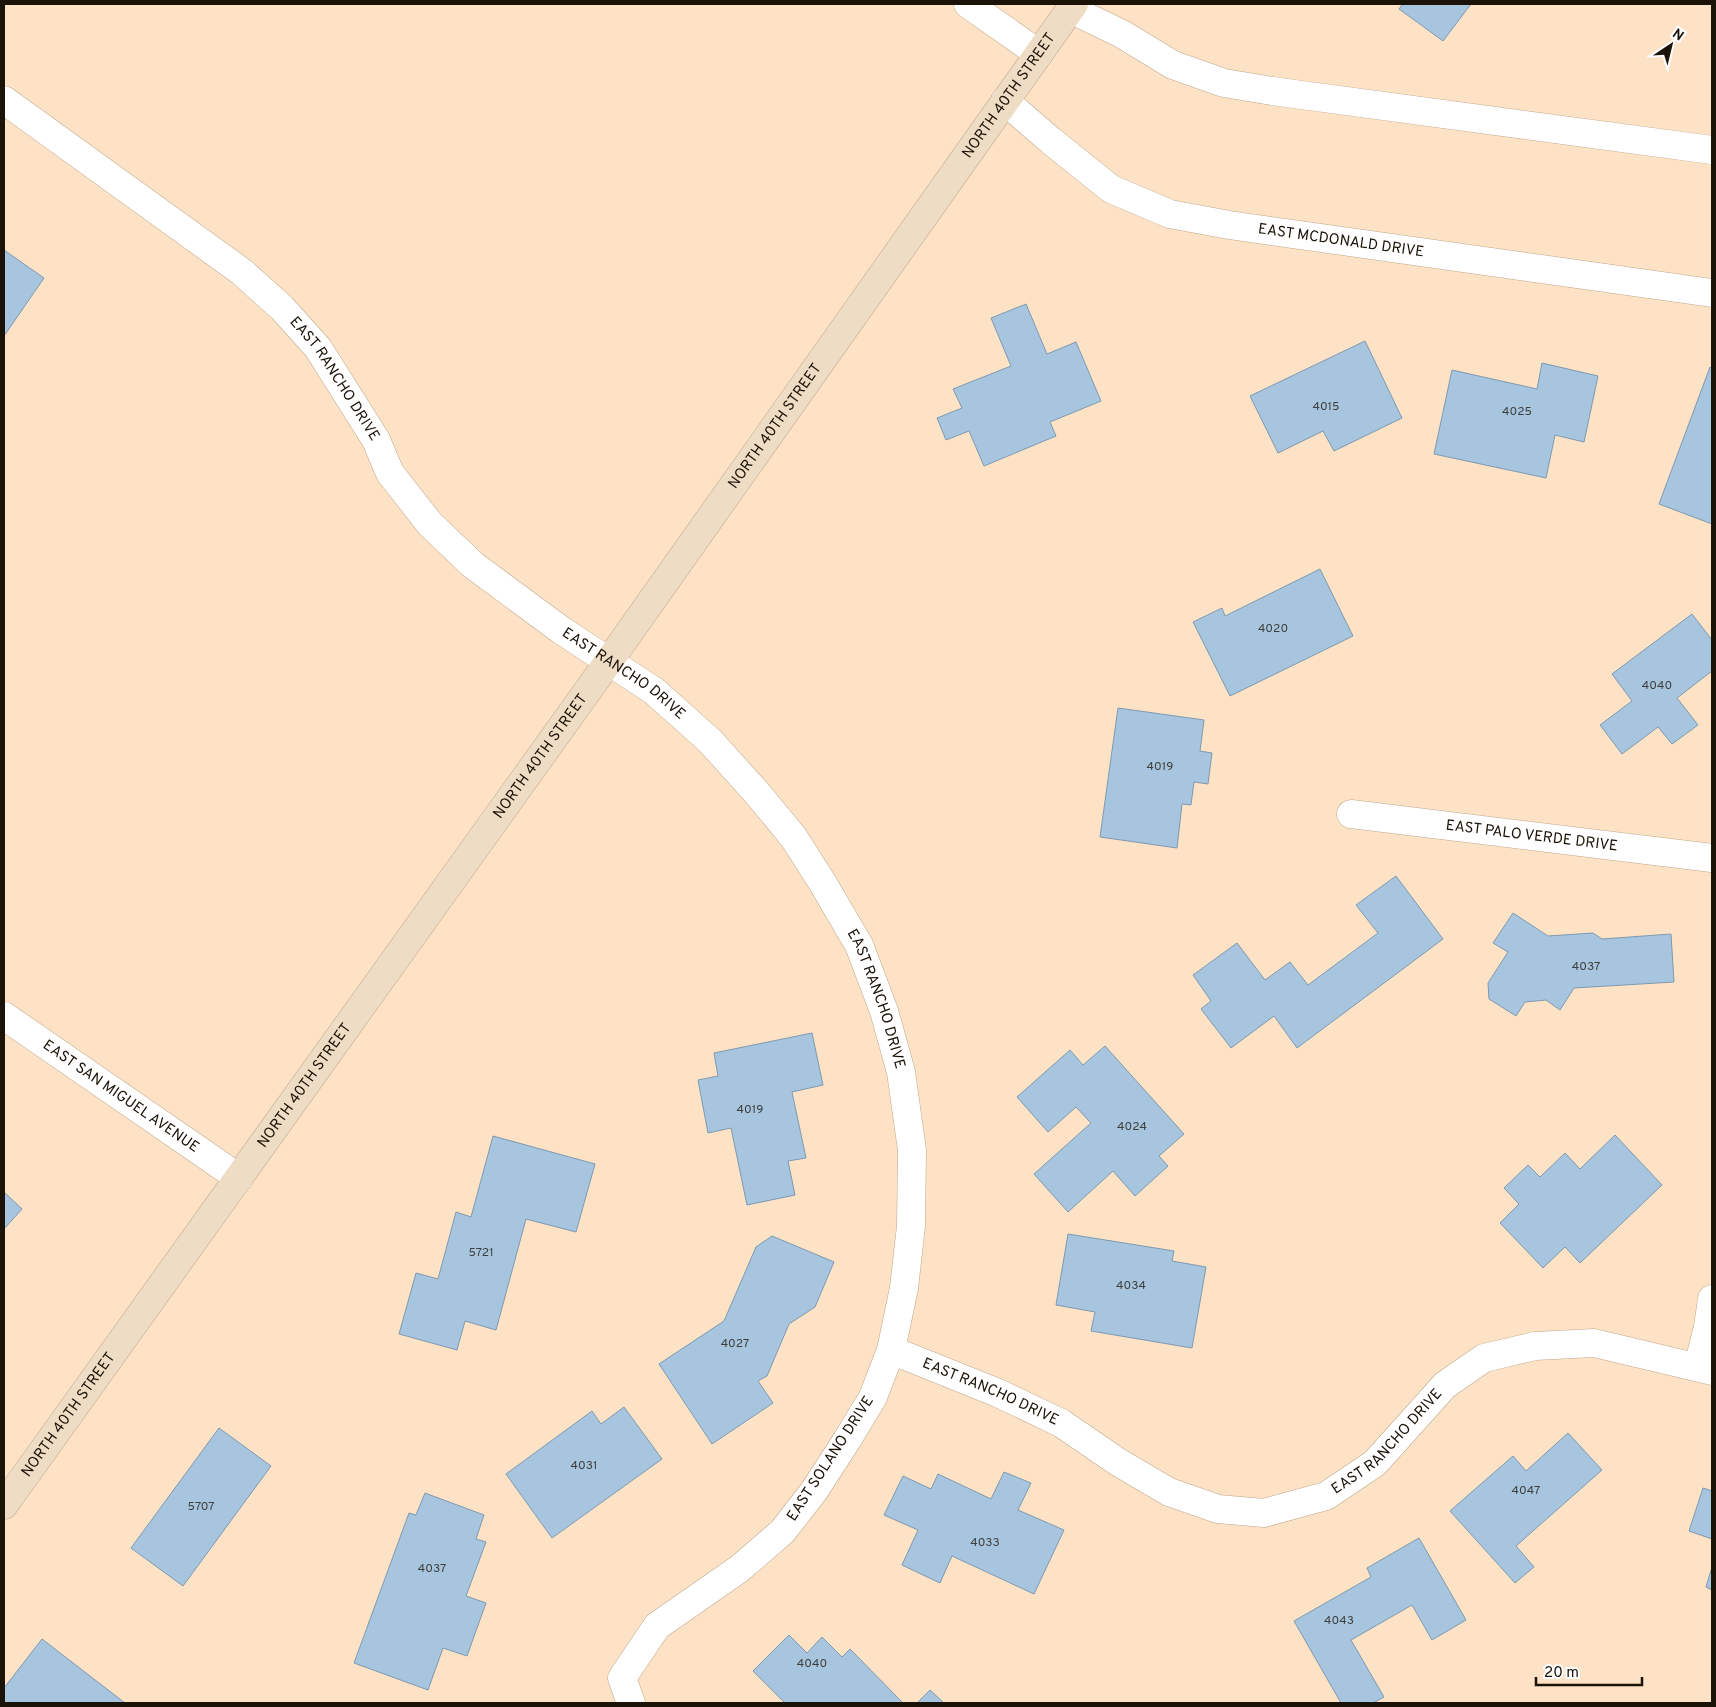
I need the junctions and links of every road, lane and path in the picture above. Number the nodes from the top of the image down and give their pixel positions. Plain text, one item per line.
1 (968, 4) edge
2 (1072, 6) edge
3 (1038, 54) junction
4 (4, 100) edge
5 (1005, 101) junction
6 (1712, 150) edge
7 (1712, 293) edge
8 (609, 661) junction
9 (1351, 814) dead end
10 (1712, 858) edge
11 (4, 1016) edge
12 (239, 1178) junction
13 (1712, 1298) edge
14 (891, 1350) junction
15 (1705, 1369) edge
16 (4, 1505) edge
17 (632, 1703) edge

1 - 3 street
2 - 3 street, NORTH 40TH STREET
2 - 6 street
3 - 5 street, NORTH 40TH STREET
4 - 8 street, EAST RANCHO DRIVE
5 - 7 street, EAST MCDONALD DRIVE
5 - 8 street, NORTH 40TH STREET
8 - 12 street, NORTH 40TH STREET
8 - 14 street, EAST RANCHO DRIVE
9 - 10 street, EAST PALO VERDE DRIVE
11 - 12 street, EAST SAN MIGUEL AVENUE
12 - 16 street, NORTH 40TH STREET
13 - 15 street
14 - 15 street, EAST RANCHO DRIVE
14 - 17 street, EAST SOLANO DRIVE

